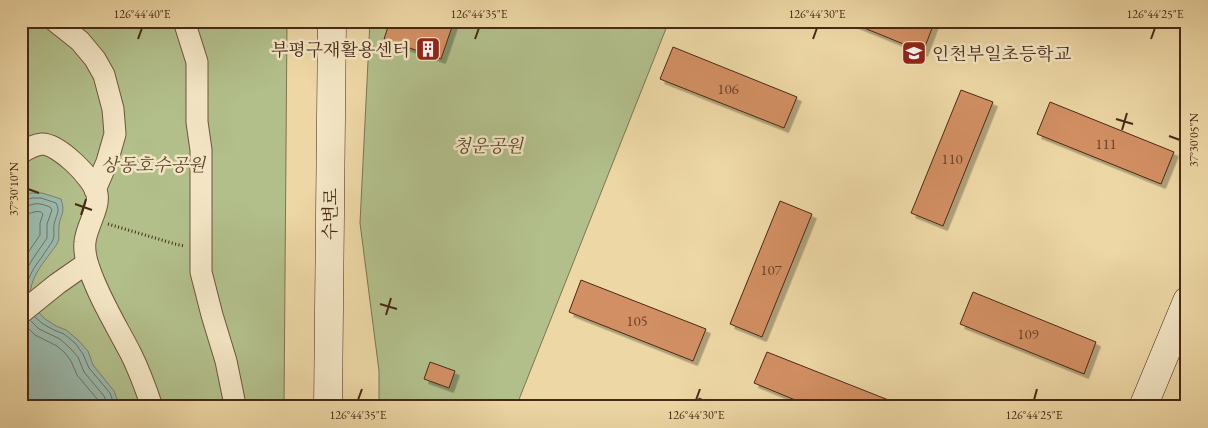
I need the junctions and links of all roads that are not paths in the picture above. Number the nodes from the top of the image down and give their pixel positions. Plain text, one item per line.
1 (55, 21) edge
2 (184, 21) edge
3 (332, 21) edge
4 (21, 153) edge
5 (95, 190) junction
6 (87, 262) junction
7 (1187, 301) edge
8 (21, 313) edge
9 (152, 407) edge
10 (234, 407) edge
11 (328, 407) edge
12 (1143, 407) edge

1 - 5 street
2 - 10 street
3 - 11 main road, 수변로
4 - 5 street
5 - 6 street
6 - 8 street
6 - 9 street
7 - 12 main road

